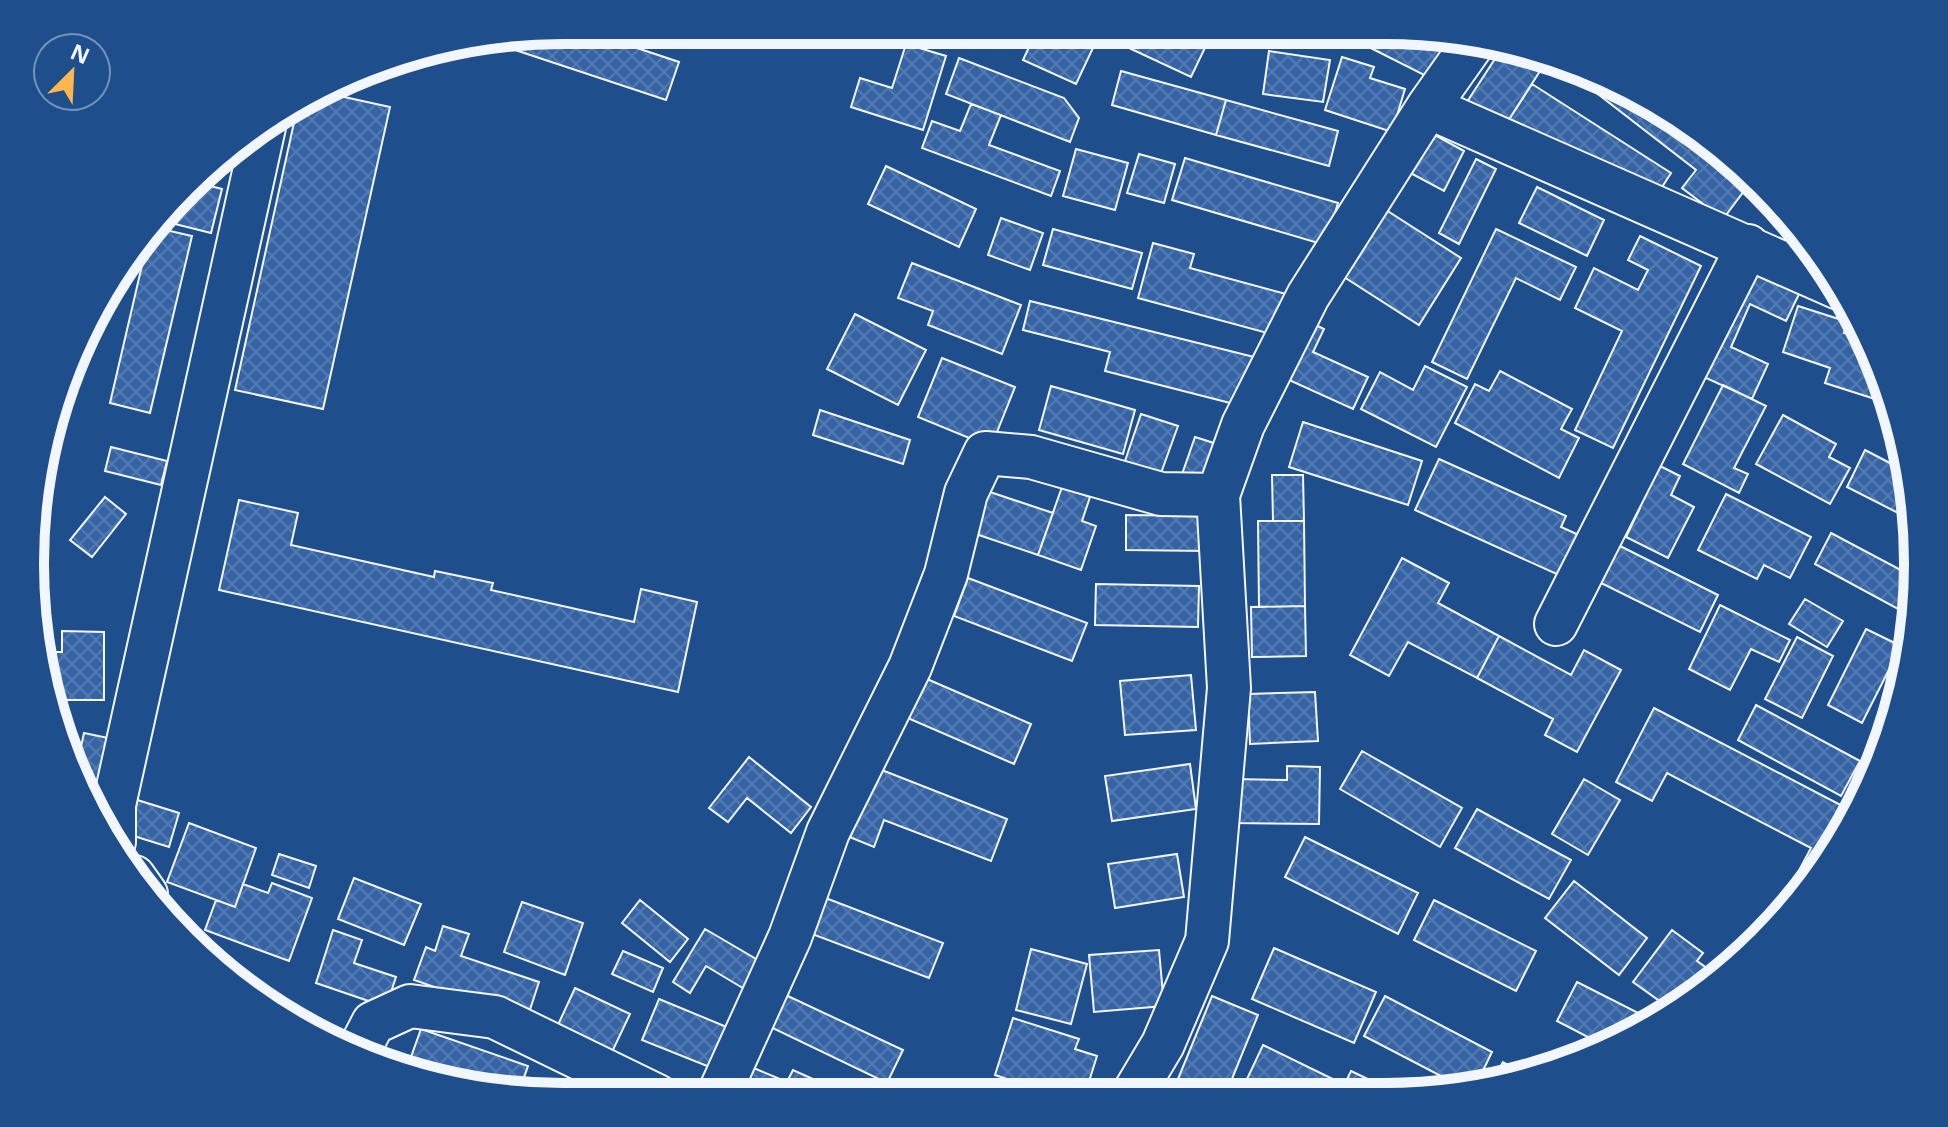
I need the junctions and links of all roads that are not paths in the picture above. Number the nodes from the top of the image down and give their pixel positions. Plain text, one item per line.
1 (1468, 51) edge
2 (1428, 107) junction
3 (261, 142) edge
4 (1748, 246) junction
5 (1818, 278) edge
6 (1218, 495) junction
7 (1556, 624) dead end
8 (114, 823) edge
9 (363, 1042) edge
10 (630, 1083) edge
11 (724, 1083) edge
12 (1144, 1083) edge

1 - 2 street
2 - 4 street
2 - 6 street
3 - 8 street
4 - 5 street
4 - 7 street
6 - 11 street
6 - 12 street
9 - 10 street

